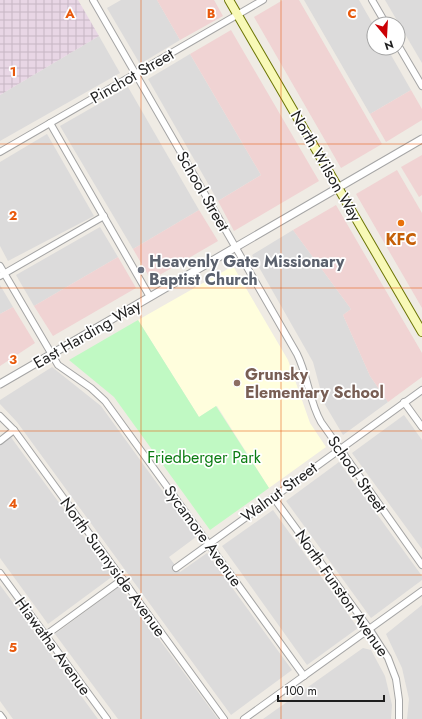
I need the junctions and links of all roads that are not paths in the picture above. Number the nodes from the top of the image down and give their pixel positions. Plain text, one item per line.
1 (93, 0) edge
2 (229, 0) edge
3 (263, 0) edge
4 (372, 0) edge
5 (238, 14) junction
6 (381, 16) edge
7 (404, 56) edge
8 (135, 74) junction
9 (422, 86) edge
10 (50, 123) junction
11 (422, 139) edge
12 (0, 152) edge
13 (338, 188) junction
14 (104, 216) junction
15 (236, 248) junction
16 (0, 266) edge
17 (2, 275) edge
18 (150, 297) junction
19 (422, 332) edge
20 (51, 354) junction
21 (0, 384) edge
22 (422, 390) edge
23 (404, 402) junction
24 (0, 416) edge
25 (422, 427) edge
26 (14, 430) junction
27 (0, 441) edge
28 (339, 449) junction
29 (273, 497) junction
30 (208, 544) junction
31 (422, 565) edge
32 (176, 568) dead end
33 (0, 573) edge
34 (123, 580) junction
35 (422, 591) edge
36 (370, 630) junction
37 (46, 635) junction
38 (304, 676) junction
39 (0, 716) edge
40 (3, 719) edge
41 (107, 719) edge
42 (224, 719) edge
43 (244, 719) edge
44 (399, 719) edge

1 - 8 street, School Street
2 - 5 main road, North Wilson Way
3 - 5 street, Pinchot Street
4 - 6 street
5 - 8 street, Pinchot Street
5 - 13 main road, North Wilson Way
7 - 9 street
8 - 10 street, Pinchot Street
8 - 15 street, School Street
10 - 12 street, Pinchot Street
10 - 14 street
11 - 13 street, East Harding Way
13 - 15 street, East Harding Way
13 - 19 main road, North Wilson Way
14 - 17 street
14 - 18 street
15 - 18 street, East Harding Way
15 - 28 street, School Street
16 - 17 street, Sycamore Avenue
17 - 20 street, Sycamore Avenue
18 - 20 street, East Harding Way
20 - 21 street, East Harding Way
20 - 30 street, Sycamore Avenue
22 - 23 street, Walnut Street
23 - 25 street
23 - 28 street, Walnut Street
24 - 26 street, North Sunnyside Avenue
26 - 27 street
26 - 34 street, North Sunnyside Avenue
28 - 29 street, Walnut Street
28 - 31 street, School Street
29 - 30 street, Walnut Street
29 - 36 street, North Funston Avenue
30 - 32 street, Walnut Street
30 - 38 street, Sycamore Avenue
33 - 37 street, Hiawatha Avenue
34 - 37 street
34 - 42 street, North Sunnyside Avenue
35 - 36 street
36 - 38 street
36 - 44 street, North Funston Avenue
37 - 41 street, Hiawatha Avenue
38 - 43 street
39 - 40 street

